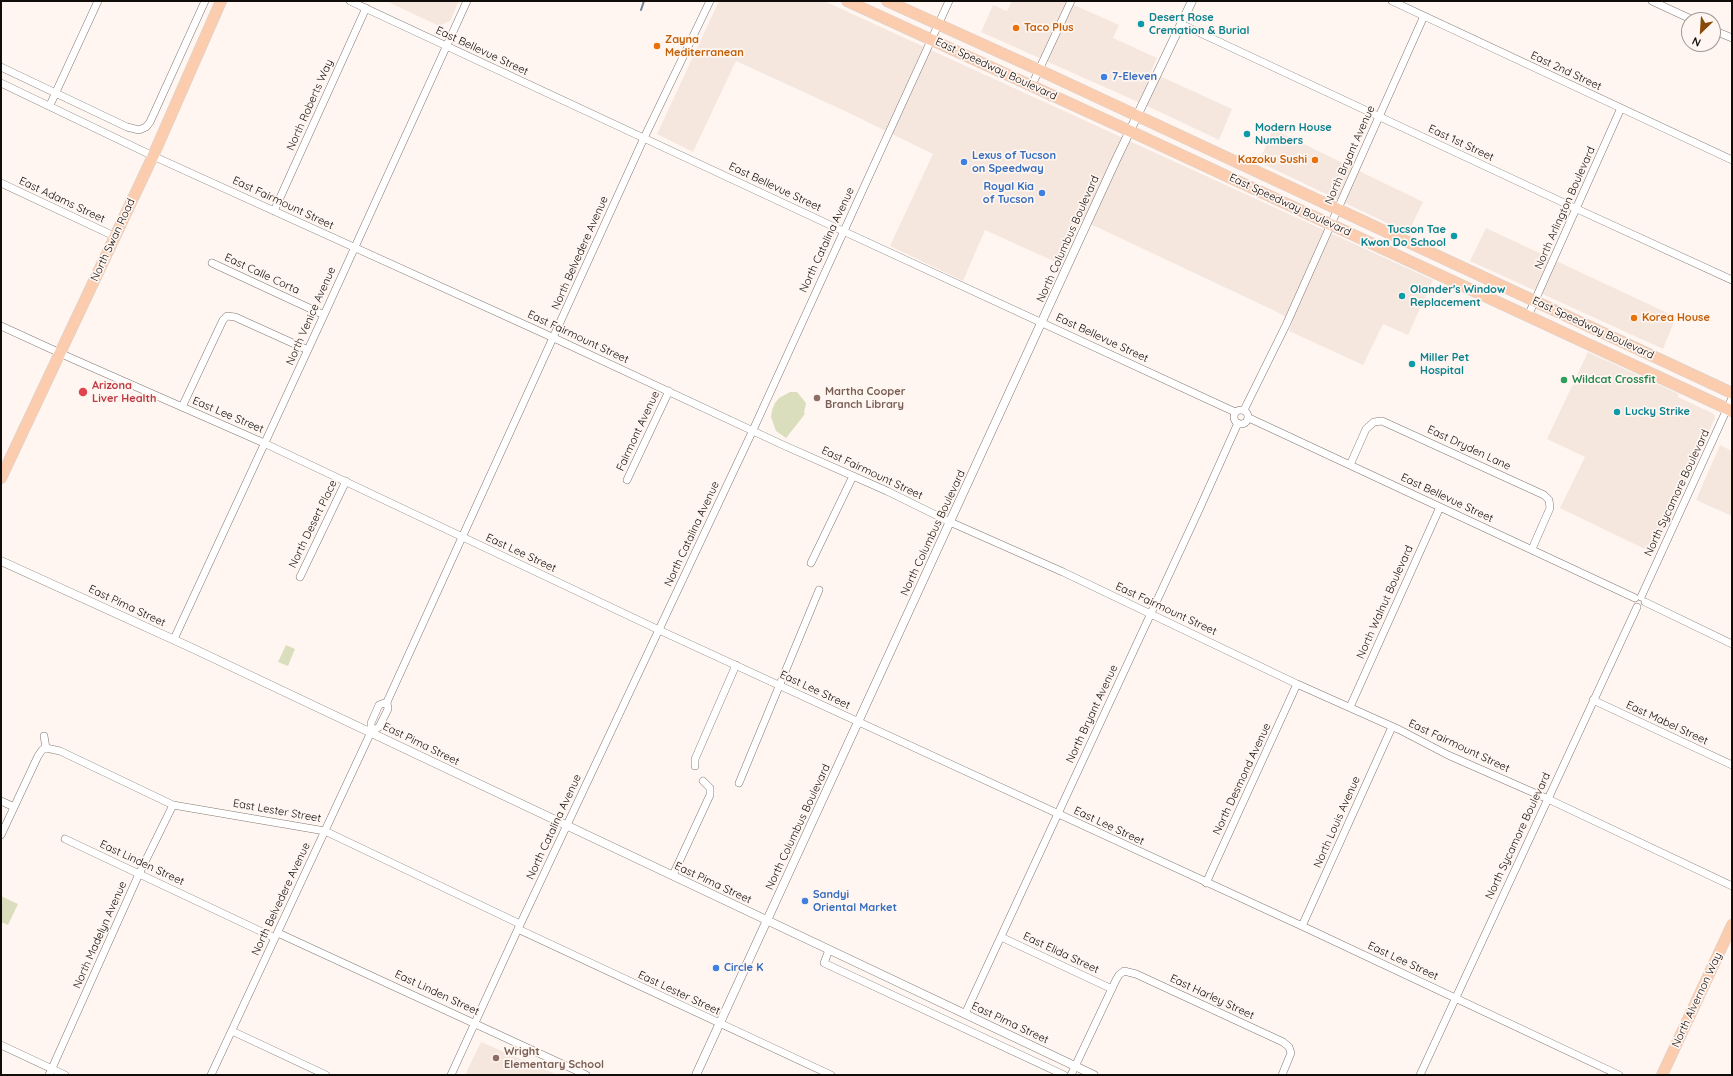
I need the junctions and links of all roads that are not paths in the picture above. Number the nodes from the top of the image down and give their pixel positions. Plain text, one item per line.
1 (96, 1) edge
2 (205, 1) edge
3 (221, 1) edge
4 (350, 1) edge
5 (467, 1) edge
6 (710, 1) edge
7 (847, 1) edge
8 (887, 1) edge
9 (949, 1) edge
10 (1071, 1) edge
11 (1192, 1) edge
12 (1392, 1) edge
13 (1652, 1) edge
14 (366, 8) junction
15 (1681, 14) edge
16 (1424, 16) junction
17 (938, 24) junction
18 (1181, 24) junction
19 (1721, 33) edge
20 (1732, 38) edge
21 (931, 39) junction
22 (446, 46) junction
23 (1, 68) edge
24 (1039, 70) junction
25 (1, 83) edge
26 (1032, 85) junction
27 (56, 93) junction
28 (50, 105) junction
29 (1621, 108) junction
30 (1137, 116) junction
31 (1379, 116) junction
32 (1130, 131) junction
33 (644, 138) junction
34 (153, 156) junction
35 (1732, 160) edge
36 (1, 183) edge
37 (1338, 209) junction
38 (1577, 209) junction
39 (274, 211) junction
40 (1332, 224) junction
41 (843, 232) junction
42 (114, 236) junction
43 (354, 247) junction
44 (212, 263) dead end
45 (1732, 280) edge
46 (1535, 301) junction
47 (324, 315) junction
48 (1528, 316) junction
49 (1042, 323) junction
50 (1, 326) edge
51 (554, 338) junction
52 (308, 350) junction
53 (60, 354) junction
54 (669, 390) junction
55 (1732, 393) edge
56 (1732, 398) edge
57 (182, 407) junction
58 (1244, 410) junction
59 (1730, 410) edge
60 (1235, 412) junction
61 (1248, 418) junction
62 (1238, 423) junction
63 (753, 430) junction
64 (264, 443) junction
65 (1350, 464) junction
66 (853, 476) junction
67 (1, 478) edge
68 (627, 480) dead end
69 (346, 481) junction
70 (1440, 507) junction
71 (950, 522) junction
72 (462, 537) junction
73 (1532, 549) junction
74 (1, 561) edge
75 (812, 563) dead end
76 (300, 578) dead end
77 (819, 590) dead end
78 (1640, 599) junction
79 (1150, 614) junction
80 (659, 630) junction
81 (174, 639) junction
82 (1732, 644) edge
83 (736, 665) junction
84 (1298, 684) junction
85 (779, 685) junction
86 (1593, 700) junction
87 (1350, 707) junction
88 (858, 722) junction
89 (1392, 727) junction
90 (371, 732) junction
91 (44, 736) dead end
92 (46, 748) junction
93 (1732, 765) edge
94 (695, 766) dead end
95 (703, 782) dead end
96 (740, 783) dead end
97 (1548, 799) junction
98 (1, 801) edge
99 (173, 805) junction
100 (14, 807) junction
101 (1057, 814) junction
102 (567, 826) junction
103 (325, 831) junction
104 (1, 835) edge
105 (65, 839) dead end
106 (139, 874) junction
107 (673, 875) junction
108 (1206, 882) junction
109 (1732, 886) edge
110 (767, 920) junction
111 (519, 926) junction
112 (1302, 926) junction
113 (1732, 926) edge
114 (277, 935) junction
115 (1001, 937) junction
116 (829, 950) junction
117 (1112, 989) junction
118 (1455, 998) junction
119 (965, 1014) junction
120 (475, 1023) junction
121 (719, 1024) junction
122 (232, 1030) junction
123 (1, 1045) edge
124 (1075, 1066) junction
125 (50, 1072) edge
126 (65, 1075) edge
127 (211, 1075) edge
128 (326, 1075) edge
129 (451, 1075) edge
130 (586, 1075) edge
131 (696, 1075) edge
132 (831, 1075) edge
133 (1064, 1075) edge
134 (1071, 1075) edge
135 (1094, 1075) edge
136 (1282, 1075) edge
137 (1420, 1075) edge
138 (1619, 1075) edge
139 (1662, 1075) edge

1 - 27 street
2 - 27 street
3 - 34 main road, North Swan Road
4 - 14 street, East Bellevue Street
5 - 22 street, North Venice Avenue
6 - 33 street, North Belvedere Avenue
7 - 21 main road, East Speedway Boulevard
8 - 17 main road, East Speedway Boulevard
9 - 17 street, North Catalina Avenue
10 - 24 street
11 - 18 street, North Columbus Boulevard
12 - 16 street, East 2nd Street
13 - 15 street
14 - 22 street, East Bellevue Street
14 - 39 street, North Roberts Way
16 - 29 street, East 2nd Street
16 - 31 street, North Bryant Avenue
17 - 21 street, North Catalina Avenue
17 - 24 main road, East Speedway Boulevard
18 - 30 street, North Columbus Boulevard
18 - 31 street, East 1st Street
19 - 20 street
21 - 26 main road, East Speedway Boulevard
21 - 41 street, North Catalina Avenue
22 - 33 street, East Bellevue Street
22 - 43 street, North Venice Avenue
23 - 27 street
24 - 26 street
24 - 30 main road, East Speedway Boulevard
25 - 28 street, East Fairmount Street
26 - 32 main road, East Speedway Boulevard
27 - 28 street
28 - 34 street, East Fairmount Street
29 - 35 street, East 2nd Street
29 - 38 street, North Arlington Boulevard
30 - 32 street, North Columbus Boulevard
30 - 37 main road, East Speedway Boulevard
31 - 37 street, North Bryant Avenue
31 - 38 street, East 1st Street
32 - 40 main road, East Speedway Boulevard
32 - 49 street, North Columbus Boulevard
33 - 41 street, East Bellevue Street
33 - 51 street, North Belvedere Avenue
34 - 39 street, East Fairmount Street
34 - 42 main road, North Swan Road
36 - 42 street, East Adams Street
37 - 40 street, North Bryant Avenue
37 - 46 main road, East Speedway Boulevard
38 - 45 street, East 1st Street
38 - 46 street, North Arlington Boulevard
39 - 43 street, East Fairmount Street
40 - 48 main road, East Speedway Boulevard
40 - 58 street, North Bryant Avenue
41 - 49 street, East Bellevue Street
41 - 63 street, North Catalina Avenue
42 - 53 main road, North Swan Road
43 - 47 street, North Venice Avenue
43 - 51 street, East Fairmount Street
44 - 47 street, East Calle Corta
46 - 48 street, North Arlington Boulevard
46 - 55 main road, East Speedway Boulevard
47 - 52 street, North Venice Avenue
48 - 59 main road, East Speedway Boulevard
49 - 60 street, East Bellevue Street
49 - 71 street, North Columbus Boulevard
50 - 53 street, East Lee Street
51 - 54 street, East Fairmount Street
51 - 72 street, North Belvedere Avenue
52 - 57 street
52 - 64 street, North Venice Avenue
53 - 57 street, East Lee Street
53 - 67 main road, North Swan Road
54 - 63 street, East Fairmount Street
54 - 68 street, Fairmont Avenue
56 - 59 street, North Sycamore Boulevard
57 - 64 street, East Lee Street
58 - 60 street
58 - 61 street
59 - 78 street, North Sycamore Boulevard
60 - 62 street
61 - 62 street
61 - 65 street, East Bellevue Street
62 - 79 street, North Bryant Avenue
63 - 66 street, East Fairmount Street
63 - 80 street, North Catalina Avenue
64 - 69 street, East Lee Street
64 - 81 street, North Venice Avenue
65 - 70 street, East Bellevue Street
65 - 73 street, East Dryden Lane
66 - 71 street, East Fairmount Street
66 - 75 street
69 - 72 street, East Lee Street
69 - 76 street, North Desert Place
70 - 73 street, East Bellevue Street
70 - 87 street, North Walnut Boulevard
71 - 79 street, East Fairmount Street
71 - 88 street, North Columbus Boulevard
72 - 80 street, East Lee Street
72 - 90 street, North Belvedere Avenue
73 - 78 street, East Bellevue Street
74 - 81 street, East Pima Street
77 - 85 street
78 - 82 street, East Bellevue Street
78 - 86 street, North Sycamore Boulevard
79 - 84 street, East Fairmount Street
79 - 101 street, North Bryant Avenue
80 - 83 street, East Lee Street
80 - 102 street, North Catalina Avenue
81 - 90 street, East Pima Street
83 - 85 street, East Lee Street
83 - 94 street
84 - 87 street, East Fairmount Street
84 - 108 street, North Desmond Avenue
85 - 88 street, East Lee Street
85 - 96 street
86 - 93 street, East Mabel Street
86 - 97 street, North Sycamore Boulevard
87 - 89 street, East Fairmount Street
88 - 101 street, East Lee Street
88 - 110 street, North Columbus Boulevard
89 - 97 street, East Fairmount Street
89 - 112 street, North Louis Avenue
90 - 102 street, East Pima Street
90 - 103 street, North Belvedere Avenue
91 - 92 street
92 - 99 street, East Lester Street
92 - 100 street
95 - 107 street
97 - 109 street, East Fairmount Street
97 - 118 street, North Sycamore Boulevard
98 - 100 street
99 - 103 street, East Lester Street
99 - 106 street, North Madelyn Avenue
100 - 104 street
101 - 108 street, East Lee Street
101 - 115 street, North Bryant Avenue
102 - 107 street, East Pima Street
102 - 111 street, North Catalina Avenue
103 - 111 street, East Lester Street
103 - 114 street, North Belvedere Avenue
105 - 106 street, East Linden Street
106 - 114 street, East Linden Street
106 - 125 street, North Madelyn Avenue
107 - 110 street, East Pima Street
108 - 112 street, East Lee Street
110 - 116 street, East Pima Street
110 - 121 street, North Columbus Boulevard
111 - 120 street, North Catalina Avenue
111 - 121 street, East Lester Street
112 - 118 street, East Lee Street
113 - 139 main road, North Alvernon Way
114 - 120 street, East Linden Street
114 - 122 street, North Belvedere Avenue
115 - 117 street, East Elida Street
115 - 119 street, North Bryant Avenue
116 - 119 street, East Pima Street
116 - 133 street
117 - 124 street
117 - 136 street, East Harley Street
118 - 137 street, North Sycamore Boulevard
118 - 138 street, East Lee Street
119 - 124 street, East Pima Street
120 - 129 street, North Catalina Avenue
120 - 130 street, East Linden Street
121 - 131 street, North Columbus Boulevard
121 - 132 street, East Lester Street
122 - 127 street, North Belvedere Avenue
122 - 128 street
123 - 125 street
124 - 134 street
124 - 135 street, East Pima Street
125 - 126 street

